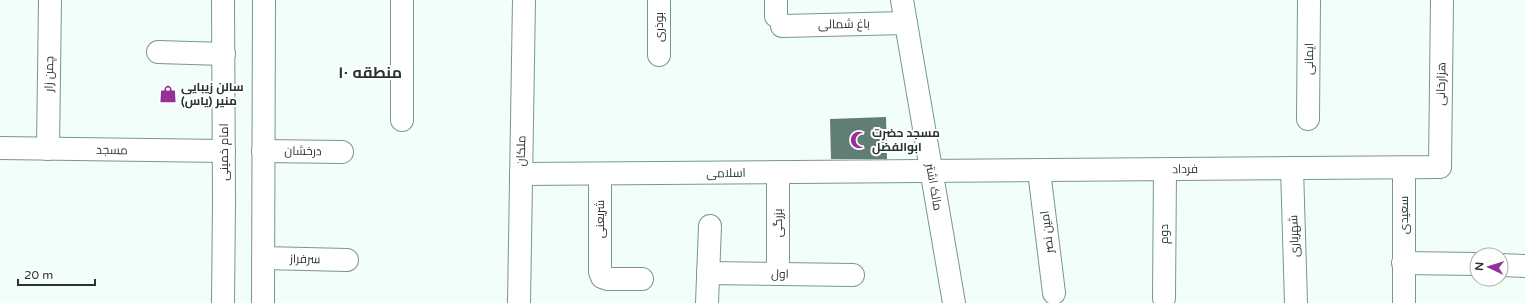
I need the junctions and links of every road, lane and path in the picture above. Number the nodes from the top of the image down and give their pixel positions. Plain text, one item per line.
1 (50, 0) edge
2 (223, 0) edge
3 (264, 0) edge
4 (402, 0) edge
5 (524, 0) edge
6 (659, 0) edge
7 (902, 0) edge
8 (1309, 0) edge
9 (1442, 0) edge
10 (778, 14) edge
11 (906, 23) junction
12 (158, 52) dead end
13 (224, 54) junction
14 (659, 55) dead end
15 (1308, 119) dead end
16 (402, 120) dead end
17 (0, 148) edge
18 (48, 149) junction
19 (224, 151) junction
20 (263, 151) junction
21 (342, 152) dead end
22 (1440, 167) joint
23 (1292, 168) junction
24 (1404, 168) junction
25 (1039, 170) junction
26 (1165, 170) junction
27 (778, 172) junction
28 (931, 172) junction
29 (521, 174) junction
30 (600, 174) junction
31 (710, 226) dead end
32 (263, 258) junction
33 (347, 260) dead end
34 (1404, 263) junction
35 (1469, 264) edge
36 (1509, 265) edge
37 (1525, 266) edge
38 (708, 273) junction
39 (778, 274) junction
40 (853, 275) dead end
41 (642, 279) dead end
42 (1054, 293) dead end
43 (1164, 298) dead end
44 (223, 303) edge
45 (263, 303) edge
46 (519, 303) edge
47 (706, 303) edge
48 (954, 303) edge
49 (1296, 303) edge
50 (1404, 303) edge

1 - 18 street, چمن زار
2 - 13 street, امام خمینی
3 - 20 street
4 - 16 street
5 - 29 street, ملکان
6 - 14 street, بوذری
7 - 11 street, مالک اشتر
8 - 15 street, ایمانی
9 - 22 street, هزارخانی
10 - 11 street, باغ شمالی
11 - 28 street, مالک اشتر
12 - 13 street
13 - 19 street, امام خمینی
17 - 18 street, مسجد
18 - 19 street, مسجد
19 - 44 street, امام خمینی
20 - 21 street, درخشان
20 - 32 street
22 - 24 street, فرداد
23 - 24 street, فرداد
23 - 26 street, فرداد
23 - 49 street, شهریاری
24 - 34 street, سعیدی
25 - 26 street, فرداد
25 - 28 street, فرداد
25 - 42 street, امین نصر
26 - 43 street, دوم
27 - 28 street, اسلامی
27 - 30 street, اسلامی
27 - 39 street, بزرگی
28 - 48 street, مالک اشتر
29 - 30 street, اسلامی
29 - 46 street, ملکان
30 - 41 street, شریعنی
31 - 38 street
32 - 33 street, سرفراز
32 - 45 street
34 - 35 street
34 - 50 street, سعیدی
36 - 37 street
38 - 39 street, اول
38 - 47 street
39 - 40 street, اول

